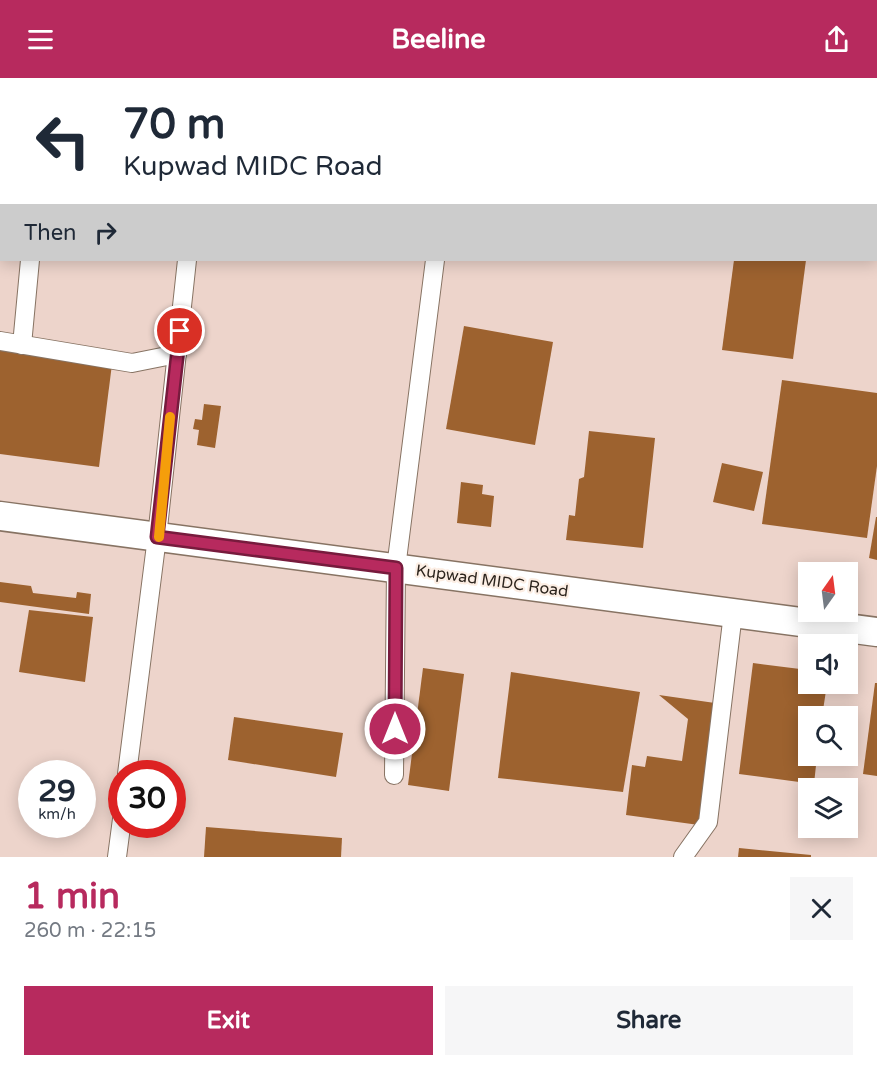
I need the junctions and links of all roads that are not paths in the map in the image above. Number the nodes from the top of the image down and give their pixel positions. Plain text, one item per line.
1 (30, 261) edge
2 (188, 261) edge
3 (435, 261) edge
4 (0, 341) edge
5 (22, 345) junction
6 (177, 354) junction
7 (0, 516) edge
8 (157, 537) junction
9 (396, 568) junction
10 (733, 613) junction
11 (877, 632) edge
12 (129, 760) edge
13 (394, 774) dead end
14 (120, 838) edge
15 (117, 857) edge
16 (683, 857) edge

1 - 5 street
2 - 6 street
3 - 9 street
4 - 5 street
5 - 6 street
6 - 8 street
7 - 8 main road, Kupwad MIDC Road
8 - 9 main road, Kupwad MIDC Road
8 - 12 street
9 - 10 main road, Kupwad MIDC Road
9 - 13 street
10 - 11 main road, Kupwad MIDC Road
10 - 16 street
14 - 15 street

